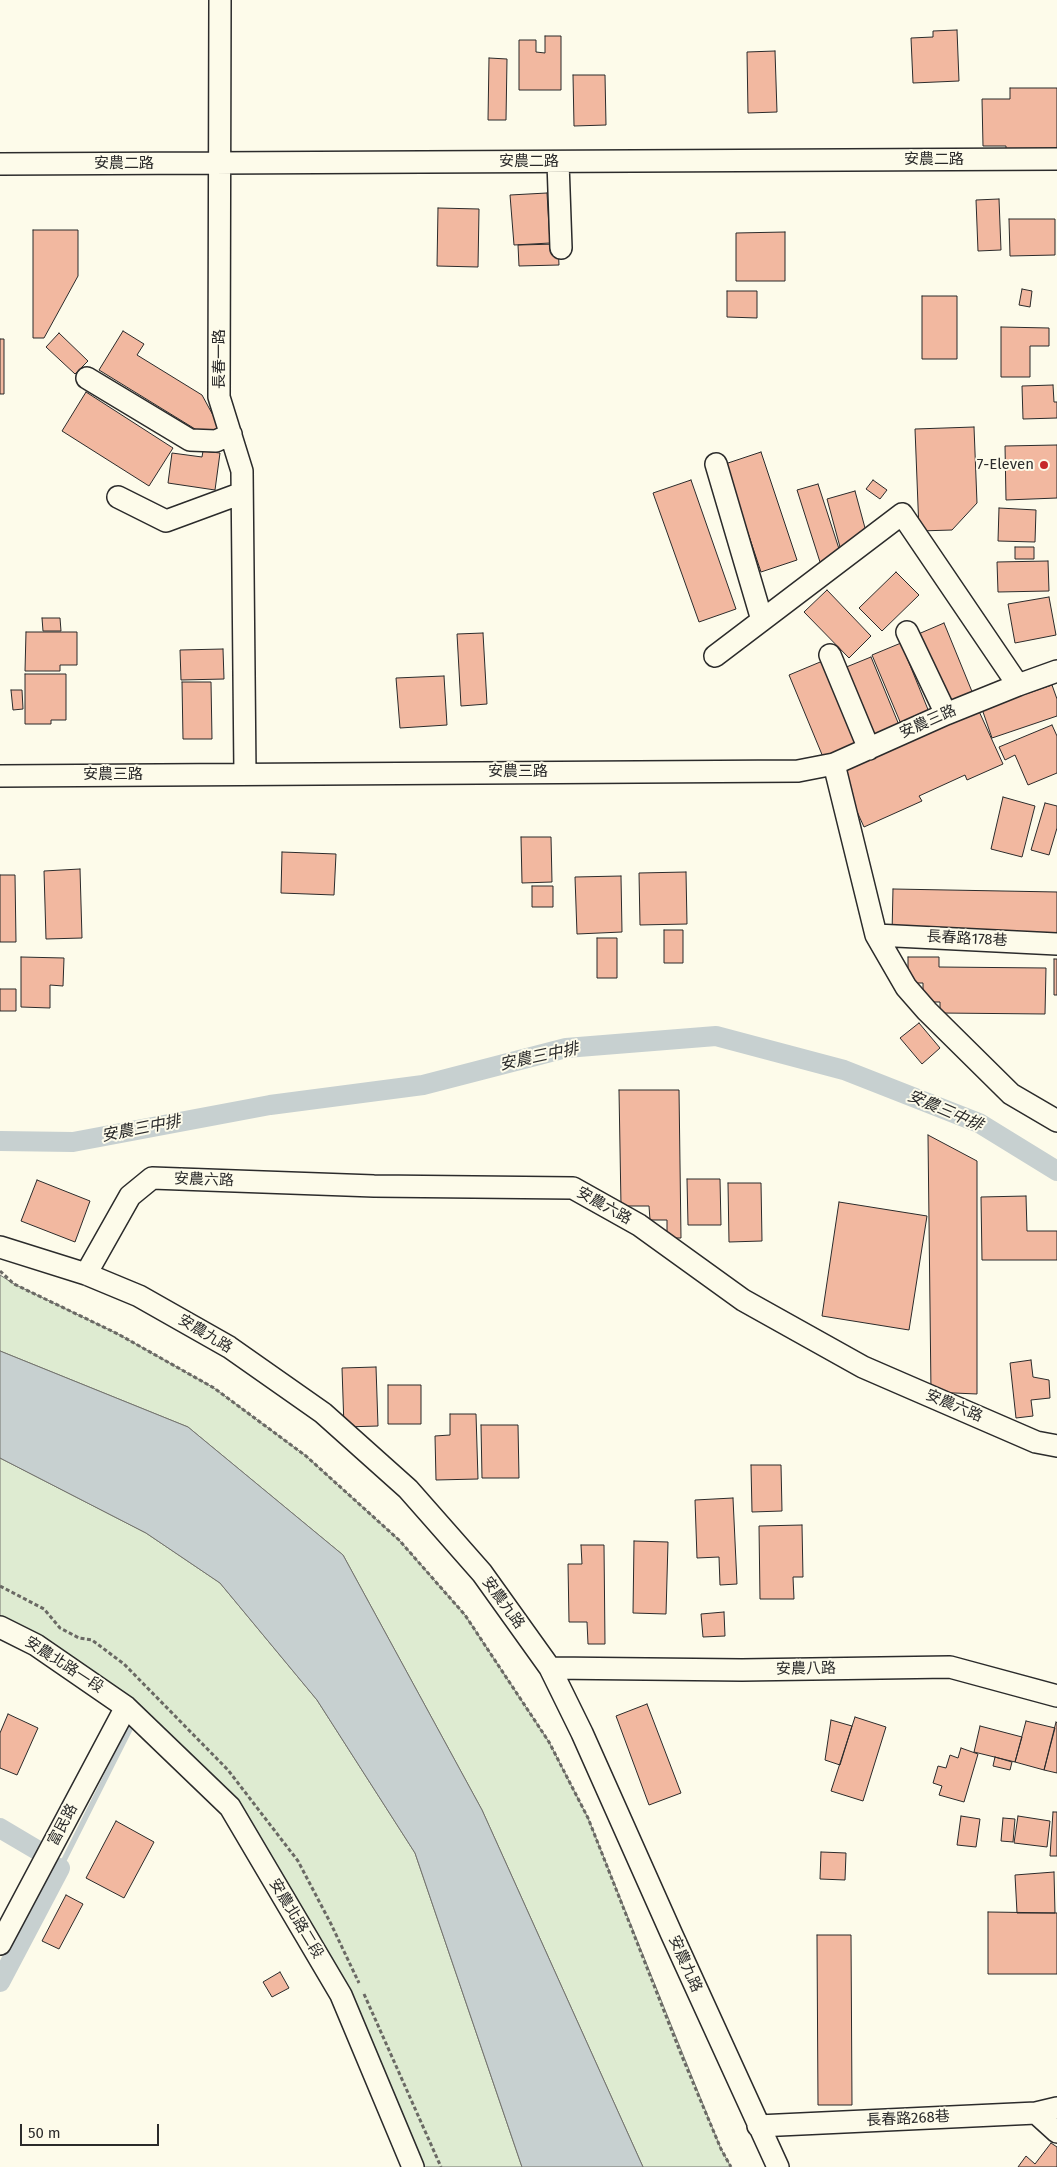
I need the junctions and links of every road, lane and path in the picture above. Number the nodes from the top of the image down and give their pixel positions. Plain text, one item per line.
1 (220, 0) edge
2 (1057, 160) edge
3 (558, 162) junction
4 (220, 163) junction
5 (0, 164) edge
6 (561, 248) dead end
7 (88, 378) dead end
8 (231, 434) junction
9 (716, 464) dead end
10 (242, 493) junction
11 (118, 497) dead end
12 (762, 620) junction
13 (907, 632) dead end
14 (830, 655) dead end
15 (715, 656) dead end
16 (1057, 671) edge
17 (1018, 685) junction
18 (946, 714) junction
19 (869, 749) junction
20 (834, 764) junction
21 (245, 774) junction
22 (0, 776) edge
23 (876, 935) junction
24 (1057, 944) edge
25 (1057, 1121) edge
26 (0, 1246) edge
27 (0, 1271) edge
28 (86, 1274) junction
29 (1057, 1446) edge
30 (0, 1627) edge
31 (550, 1668) junction
32 (1057, 1696) edge
33 (126, 1707) junction
34 (0, 1944) edge
35 (1057, 2108) edge
36 (1036, 2113) junction
37 (758, 2126) junction
38 (1057, 2132) edge
39 (413, 2167) edge
40 (731, 2167) edge
41 (778, 2167) edge

1 - 4 street, 長春一路
2 - 3 street, 安農二路
3 - 4 street, 安農二路
3 - 6 street
4 - 5 street, 安農二路
4 - 8 street, 長春一路
7 - 8 street
8 - 10 street, 長春一路
9 - 12 street
10 - 11 street
10 - 21 street, 長春一路
12 - 15 street
12 - 17 street
13 - 18 street
14 - 19 street
16 - 17 street, 安農三路
17 - 18 street, 安農三路
18 - 19 street, 安農三路
19 - 20 street, 安農三路
20 - 21 street, 安農三路
20 - 23 street
21 - 22 street, 安農三路
23 - 24 street, 長春路178巷
23 - 25 street
26 - 28 street, 安農九路
27 - 40 path
28 - 29 street, 安農六路
28 - 31 street, 安農九路
30 - 33 street, 安農北路一段
31 - 32 street, 安農八路
31 - 37 street, 安農九路
33 - 34 street, 富民路
33 - 39 street, 安農北路二段
35 - 36 street, 長春路268巷
36 - 37 street, 長春路268巷
36 - 38 street
37 - 41 street, 安農九路

